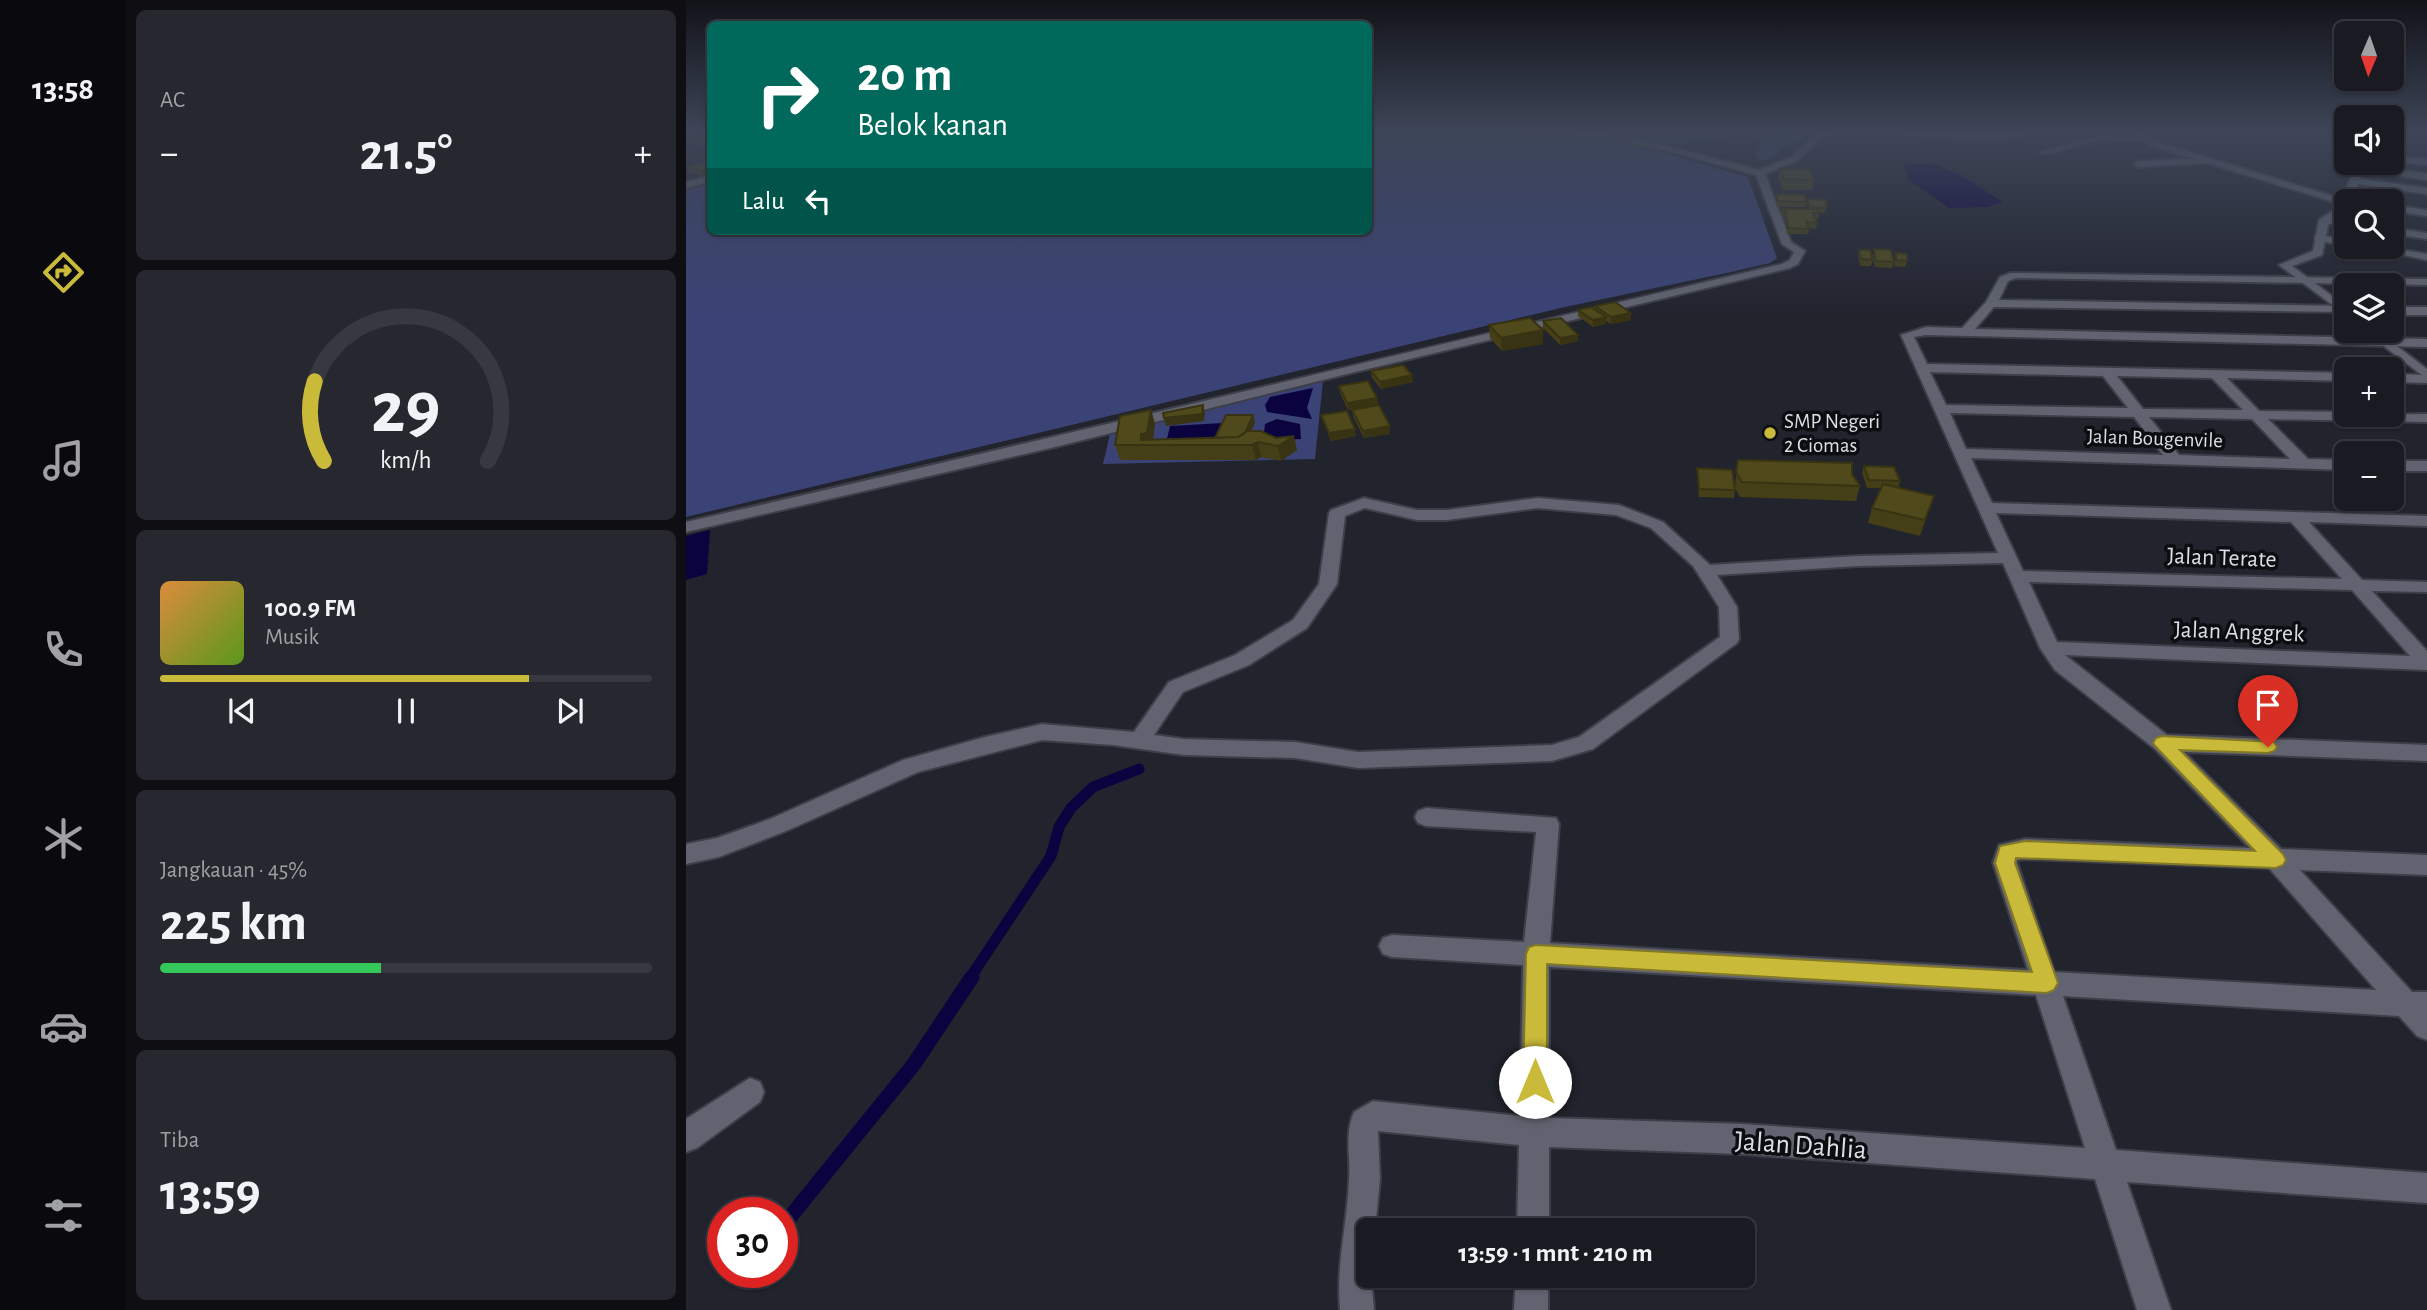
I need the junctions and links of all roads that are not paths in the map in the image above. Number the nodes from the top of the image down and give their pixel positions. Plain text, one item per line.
1 (1767, 192) edge
2 (2315, 192) edge
3 (2331, 197) junction
4 (2334, 198) edge
5 (2404, 210) edge
6 (2427, 214) edge
7 (2324, 220) junction
8 (2334, 222) edge
9 (2404, 233) edge
10 (2427, 236) edge
11 (2319, 238) junction
12 (2334, 241) edge
13 (2404, 253) edge
14 (2427, 257) edge
15 (2300, 280) junction
16 (2427, 282) edge
17 (1991, 303) junction
18 (2334, 303) edge
19 (2404, 310) edge
20 (2334, 311) edge
21 (2427, 311) edge
22 (1965, 332) junction
23 (2334, 341) edge
24 (2404, 342) edge
25 (2386, 343) edge
26 (2427, 343) edge
27 (1922, 368) junction
28 (2108, 373) junction
29 (2216, 375) junction
30 (2334, 377) edge
31 (2427, 377) edge
32 (2404, 378) edge
33 (1941, 409) junction
34 (2136, 411) junction
35 (2253, 415) junction
36 (2427, 418) edge
37 (1962, 453) junction
38 (2175, 460) junction
39 (2304, 464) junction
40 (2334, 464) edge
41 (2404, 466) edge
42 (2427, 466) edge
43 (1987, 508) junction
44 (2296, 518) junction
45 (2427, 521) edge
46 (686, 527) edge
47 (2009, 558) junction
48 (1705, 571) junction
49 (2016, 576) junction
50 (2357, 585) junction
51 (2427, 587) edge
52 (2050, 648) junction
53 (2427, 663) edge
54 (1139, 741) junction
55 (2162, 743) junction
56 (2427, 753) edge
57 (1426, 817) dead end
58 (686, 855) edge
59 (2276, 860) junction
60 (2427, 865) edge
61 (1392, 946) dead end
62 (1536, 954) junction
63 (2047, 983) junction
64 (2417, 1004) edge
65 (2427, 1027) edge
66 (750, 1093) dead end
67 (1535, 1132) junction
68 (686, 1137) edge
69 (2107, 1166) junction
70 (2427, 1188) edge
71 (1533, 1218) edge
72 (1532, 1288) edge
73 (1357, 1310) edge
74 (1531, 1310) edge
75 (2154, 1310) edge

1 - 46 street
2 - 3 street
3 - 4 street
3 - 7 street
5 - 6 street
7 - 8 street
7 - 11 street
9 - 10 street
11 - 12 street
11 - 15 street
13 - 14 street
15 - 16 street
15 - 17 street
15 - 18 street
17 - 20 street
17 - 22 street
19 - 21 street
22 - 23 street
22 - 27 street
24 - 26 street
25 - 31 street
27 - 28 street
27 - 33 street
28 - 29 street
28 - 34 street
29 - 30 street
29 - 35 street
31 - 32 street
33 - 34 street
33 - 37 street
34 - 35 street
34 - 38 street
35 - 36 street
35 - 39 street
37 - 38 street, Jalan Bougenvile
37 - 43 street
38 - 39 street, Jalan Bougenvile
39 - 40 street, Jalan Bougenvile
41 - 42 street
43 - 44 street
43 - 47 street
44 - 45 street
44 - 50 street
47 - 48 street
47 - 49 street
48 - 54 street
48 - 54 street
49 - 50 street, Jalan Terate
49 - 52 street
50 - 51 street, Jalan Terate
50 - 53 street
52 - 53 street, Jalan Anggrek
52 - 55 street
54 - 58 street
55 - 56 street
55 - 59 street
57 - 62 street
59 - 60 street
59 - 63 street
59 - 64 street
61 - 62 street
62 - 63 street
62 - 67 street
63 - 64 street
63 - 69 street
64 - 65 street
66 - 68 street
67 - 69 street, Jalan Dahlia
67 - 71 street
67 - 73 street, Jalan Dahlia
69 - 70 street, Jalan Dahlia
69 - 75 street
72 - 74 street

